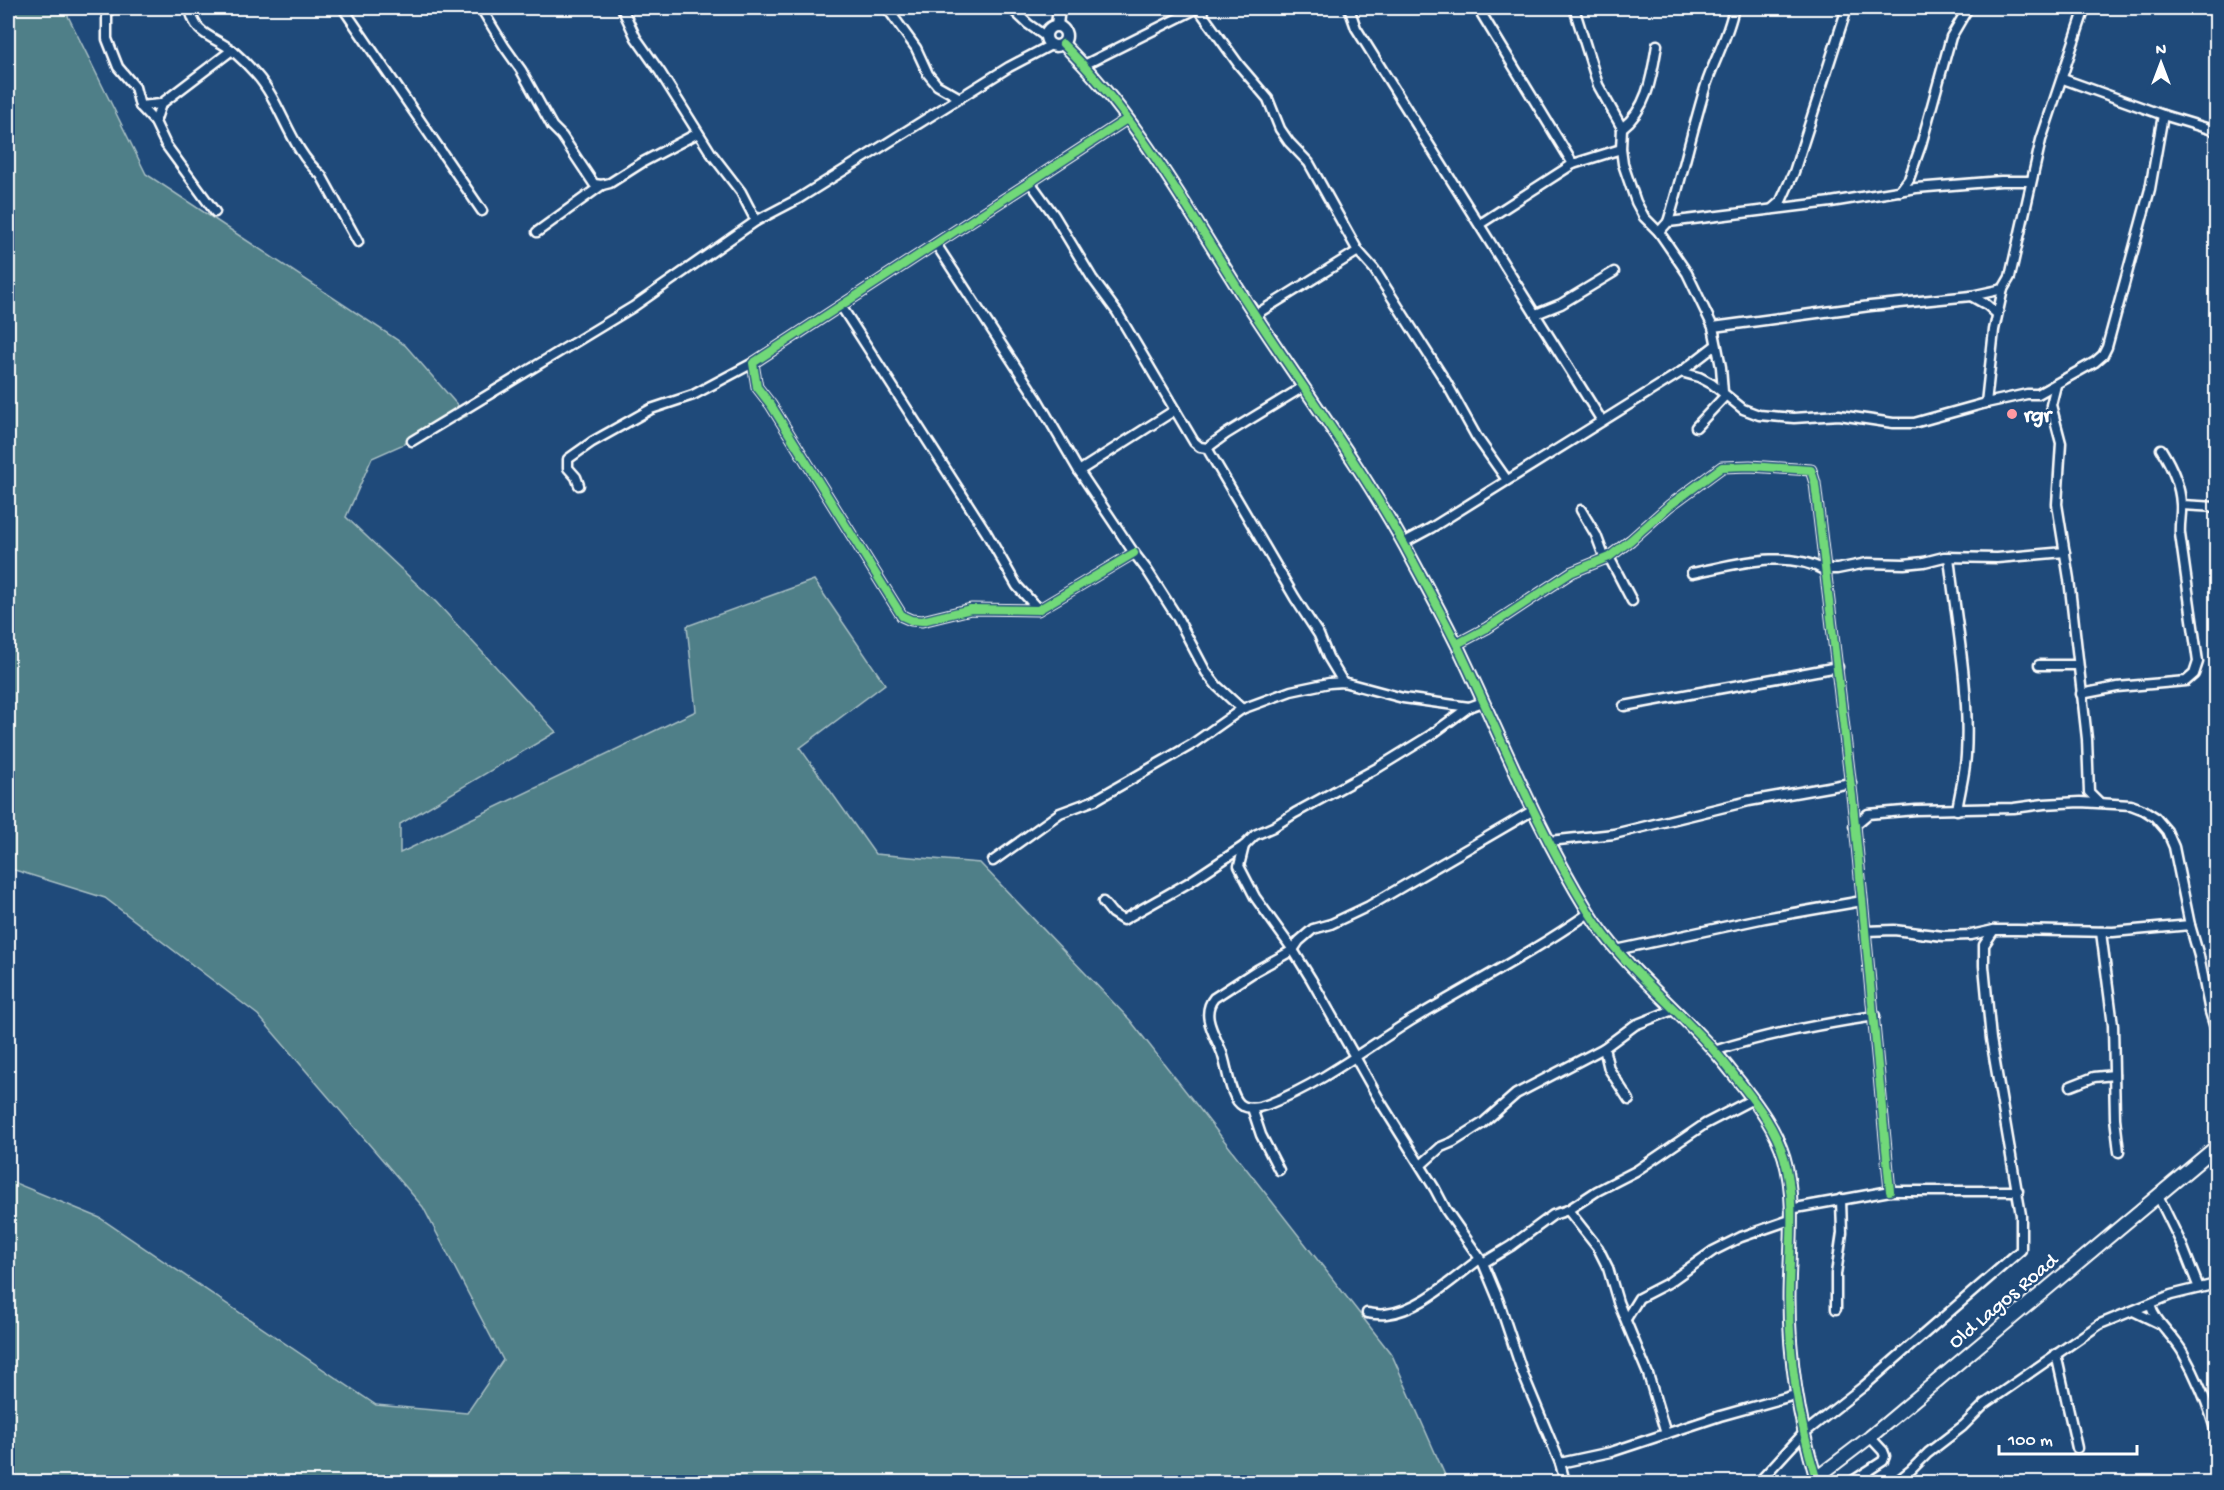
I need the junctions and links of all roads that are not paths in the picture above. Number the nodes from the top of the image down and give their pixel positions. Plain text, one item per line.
1 (190, 8) edge
2 (343, 8) edge
3 (481, 8) edge
4 (622, 8) edge
5 (887, 8) edge
6 (1011, 8) edge
7 (1059, 8) edge
8 (1198, 8) edge
9 (1349, 8) edge
10 (1478, 8) edge
11 (1574, 8) edge
12 (1734, 8) edge
13 (1847, 8) edge
14 (1968, 8) edge
15 (2085, 8) edge
16 (107, 14) dead end
17 (1057, 25) junction
18 (1048, 41) junction
19 (1063, 44) junction
20 (1657, 45) dead end
21 (232, 50) junction
22 (1084, 65) junction
23 (2063, 79) junction
24 (960, 98) junction
25 (161, 104) junction
26 (140, 106) junction
27 (2163, 115) junction
28 (1127, 118) junction
29 (155, 122) junction
30 (1622, 128) junction
31 (2217, 131) edge
32 (698, 133) junction
33 (1621, 149) junction
34 (1573, 164) junction
35 (1909, 179) junction
36 (2030, 181) junction
37 (1030, 182) junction
38 (602, 185) junction
39 (1916, 188) junction
40 (1900, 190) junction
41 (1772, 210) junction
42 (482, 211) dead end
43 (215, 212) dead end
44 (756, 221) junction
45 (1668, 222) junction
46 (1480, 224) junction
47 (537, 232) dead end
48 (1659, 232) junction
49 (358, 242) dead end
50 (936, 244) junction
51 (1358, 251) junction
52 (1614, 272) dead end
53 (2003, 289) junction
54 (1971, 296) junction
55 (841, 306) junction
56 (1536, 314) junction
57 (1997, 314) junction
58 (1255, 315) junction
59 (1713, 327) junction
60 (1716, 345) junction
61 (753, 363) junction
62 (1681, 372) junction
63 (2056, 385) junction
64 (1303, 387) junction
65 (1724, 394) junction
66 (2038, 394) junction
67 (1986, 403) junction
68 (2051, 405) junction
69 (1175, 410) junction
70 (1602, 421) junction
71 (1696, 427) dead end
72 (412, 441) dead end
73 (1207, 448) junction
74 (2161, 449) dead end
75 (1079, 471) junction
76 (1507, 480) junction
77 (579, 485) dead end
78 (2182, 505) junction
79 (2217, 507) edge
80 (1581, 510) dead end
81 (1403, 543) junction
82 (2065, 552) junction
83 (1134, 554) junction
84 (1949, 557) junction
85 (1607, 558) junction
86 (1837, 569) junction
87 (1826, 570) junction
88 (1692, 573) dead end
89 (1828, 581) junction
90 (1632, 601) dead end
91 (1038, 610) junction
92 (1457, 644) junction
93 (2039, 665) dead end
94 (2078, 665) junction
95 (1838, 667) junction
96 (1343, 682) junction
97 (2081, 694) junction
98 (1483, 702) junction
99 (1624, 706) dead end
100 (1469, 707) junction
101 (1242, 709) junction
102 (1851, 783) junction
103 (2089, 792) junction
104 (2080, 802) junction
105 (2099, 802) junction
106 (1853, 804) junction
107 (1532, 810) junction
108 (1957, 810) junction
109 (1868, 814) junction
110 (1854, 826) junction
111 (1549, 841) junction
112 (1244, 846) junction
113 (993, 861) dead end
114 (1862, 901) junction
115 (1103, 902) dead end
116 (1589, 913) junction
117 (2190, 925) junction
118 (1994, 930) junction
119 (1865, 931) junction
120 (2101, 932) junction
121 (1971, 935) junction
122 (1984, 945) junction
123 (1293, 950) junction
124 (1616, 950) junction
125 (1673, 1010) junction
126 (1875, 1016) junction
127 (2217, 1031) edge
128 (1604, 1047) junction
129 (1714, 1051) junction
130 (1356, 1057) junction
131 (2114, 1075) junction
132 (2071, 1086) dead end
133 (1753, 1099) junction
134 (1629, 1101) dead end
135 (1252, 1108) junction
136 (2217, 1147) edge
137 (2119, 1152) dead end
138 (1421, 1165) junction
139 (1279, 1170) dead end
140 (1890, 1191) junction
141 (2018, 1191) junction
142 (2158, 1196) junction
143 (1841, 1199) junction
144 (1568, 1210) junction
145 (1790, 1215) junction
146 (1481, 1261) junction
147 (2217, 1284) edge
148 (2199, 1288) junction
149 (2150, 1304) junction
150 (1836, 1309) dead end
151 (2133, 1311) junction
152 (1367, 1313) dead end
153 (1626, 1319) junction
154 (2161, 1324) junction
155 (2056, 1354) junction
156 (1795, 1395) junction
157 (1666, 1434) junction
158 (1803, 1434) junction
159 (2217, 1434) edge
160 (1870, 1437) junction
161 (2077, 1448) dead end
162 (1560, 1463) junction
163 (1865, 1473) junction
164 (1814, 1480) edge
165 (1565, 1482) edge
166 (1759, 1482) edge
167 (1851, 1482) edge
168 (1873, 1482) edge
169 (1896, 1482) edge

1 - 21 street
2 - 42 street
3 - 38 street
4 - 32 street
5 - 24 street
6 - 18 street
7 - 17 street
8 - 22 street
8 - 51 street
9 - 46 street
10 - 34 street
11 - 30 street
12 - 45 street
13 - 41 street
14 - 35 street
15 - 23 street
16 - 26 street
17 - 18 street
17 - 19 street
18 - 19 street
18 - 24 street
19 - 22 street
20 - 30 street
21 - 25 street
21 - 49 street
22 - 28 street
23 - 27 street
23 - 36 street
24 - 44 street
25 - 26 street
25 - 29 street
26 - 29 street
27 - 31 street
27 - 63 street
28 - 37 street
28 - 58 street
29 - 43 street
30 - 33 street
32 - 38 street
32 - 44 street
33 - 34 street
33 - 48 street
34 - 46 street
35 - 39 street
35 - 40 street
36 - 39 street
36 - 53 street
37 - 50 street
37 - 69 street
38 - 47 street
39 - 40 street
40 - 41 street
41 - 45 street
44 - 72 street
45 - 48 street
46 - 56 street
48 - 59 street
50 - 55 street
50 - 75 street
51 - 58 street
51 - 76 street
52 - 56 street
53 - 54 street
53 - 57 street
54 - 57 street
54 - 59 street
55 - 61 street
55 - 91 street
56 - 70 street
57 - 67 street
58 - 64 street
59 - 60 street
60 - 62 street
60 - 65 street
61 - 77 street
61 - 91 street
62 - 65 street
62 - 70 street
63 - 66 street
63 - 68 street
64 - 73 street
64 - 81 street
65 - 67 street
65 - 71 street
66 - 67 street
66 - 68 street
68 - 82 street
69 - 73 street
69 - 75 street
70 - 76 street
73 - 96 street
74 - 78 street
75 - 83 street
76 - 81 street
78 - 79 street
78 - 97 street
80 - 85 street
81 - 92 street
82 - 84 street
82 - 94 street
83 - 91 street
83 - 101 street
84 - 86 street
84 - 108 street
85 - 87 street
85 - 90 street
85 - 92 street
86 - 87 street
86 - 89 street
87 - 88 street
87 - 89 street
89 - 95 street
92 - 98 street
93 - 94 street
94 - 97 street
95 - 99 street
95 - 102 street
96 - 100 street
96 - 101 street
97 - 103 street
98 - 100 street
98 - 107 street
100 - 112 street
101 - 113 street
102 - 106 street
102 - 111 street
103 - 104 street
103 - 105 street
104 - 105 street
104 - 108 street
105 - 117 street
106 - 109 street
106 - 110 street
107 - 111 street
107 - 123 street
108 - 109 street
109 - 110 street
110 - 114 street
111 - 116 street
112 - 115 street
112 - 123 street
114 - 119 street
114 - 124 street
116 - 124 street
116 - 130 street
117 - 120 street
117 - 127 street
118 - 120 street
118 - 121 street
118 - 122 street
119 - 121 street
119 - 126 street
120 - 131 street
121 - 122 street
122 - 141 street
123 - 130 street
123 - 135 street
124 - 125 street
125 - 128 street
125 - 129 street
126 - 129 street
126 - 140 street
128 - 134 street
128 - 138 street
129 - 133 street
130 - 135 street
130 - 138 street
131 - 132 street
131 - 137 street
133 - 144 street
133 - 145 street
135 - 139 street
136 - 142 main road, Old Lagos Road
138 - 146 street
140 - 141 street
140 - 143 street
141 - 158 street
142 - 148 street
142 - 160 main road, Old Lagos Road
143 - 145 street
143 - 150 street
144 - 146 street
144 - 153 street
145 - 153 street
145 - 156 street
146 - 152 street
146 - 162 street
147 - 148 street
148 - 149 street
149 - 151 street
149 - 154 street
151 - 154 street
151 - 155 street
153 - 157 street
154 - 159 street
155 - 161 street
155 - 169 street
156 - 157 street
156 - 158 street
157 - 162 street
158 - 164 street
158 - 166 street
160 - 163 street
160 - 164 main road, Old Lagos Road
162 - 165 street
163 - 167 street
163 - 168 street

